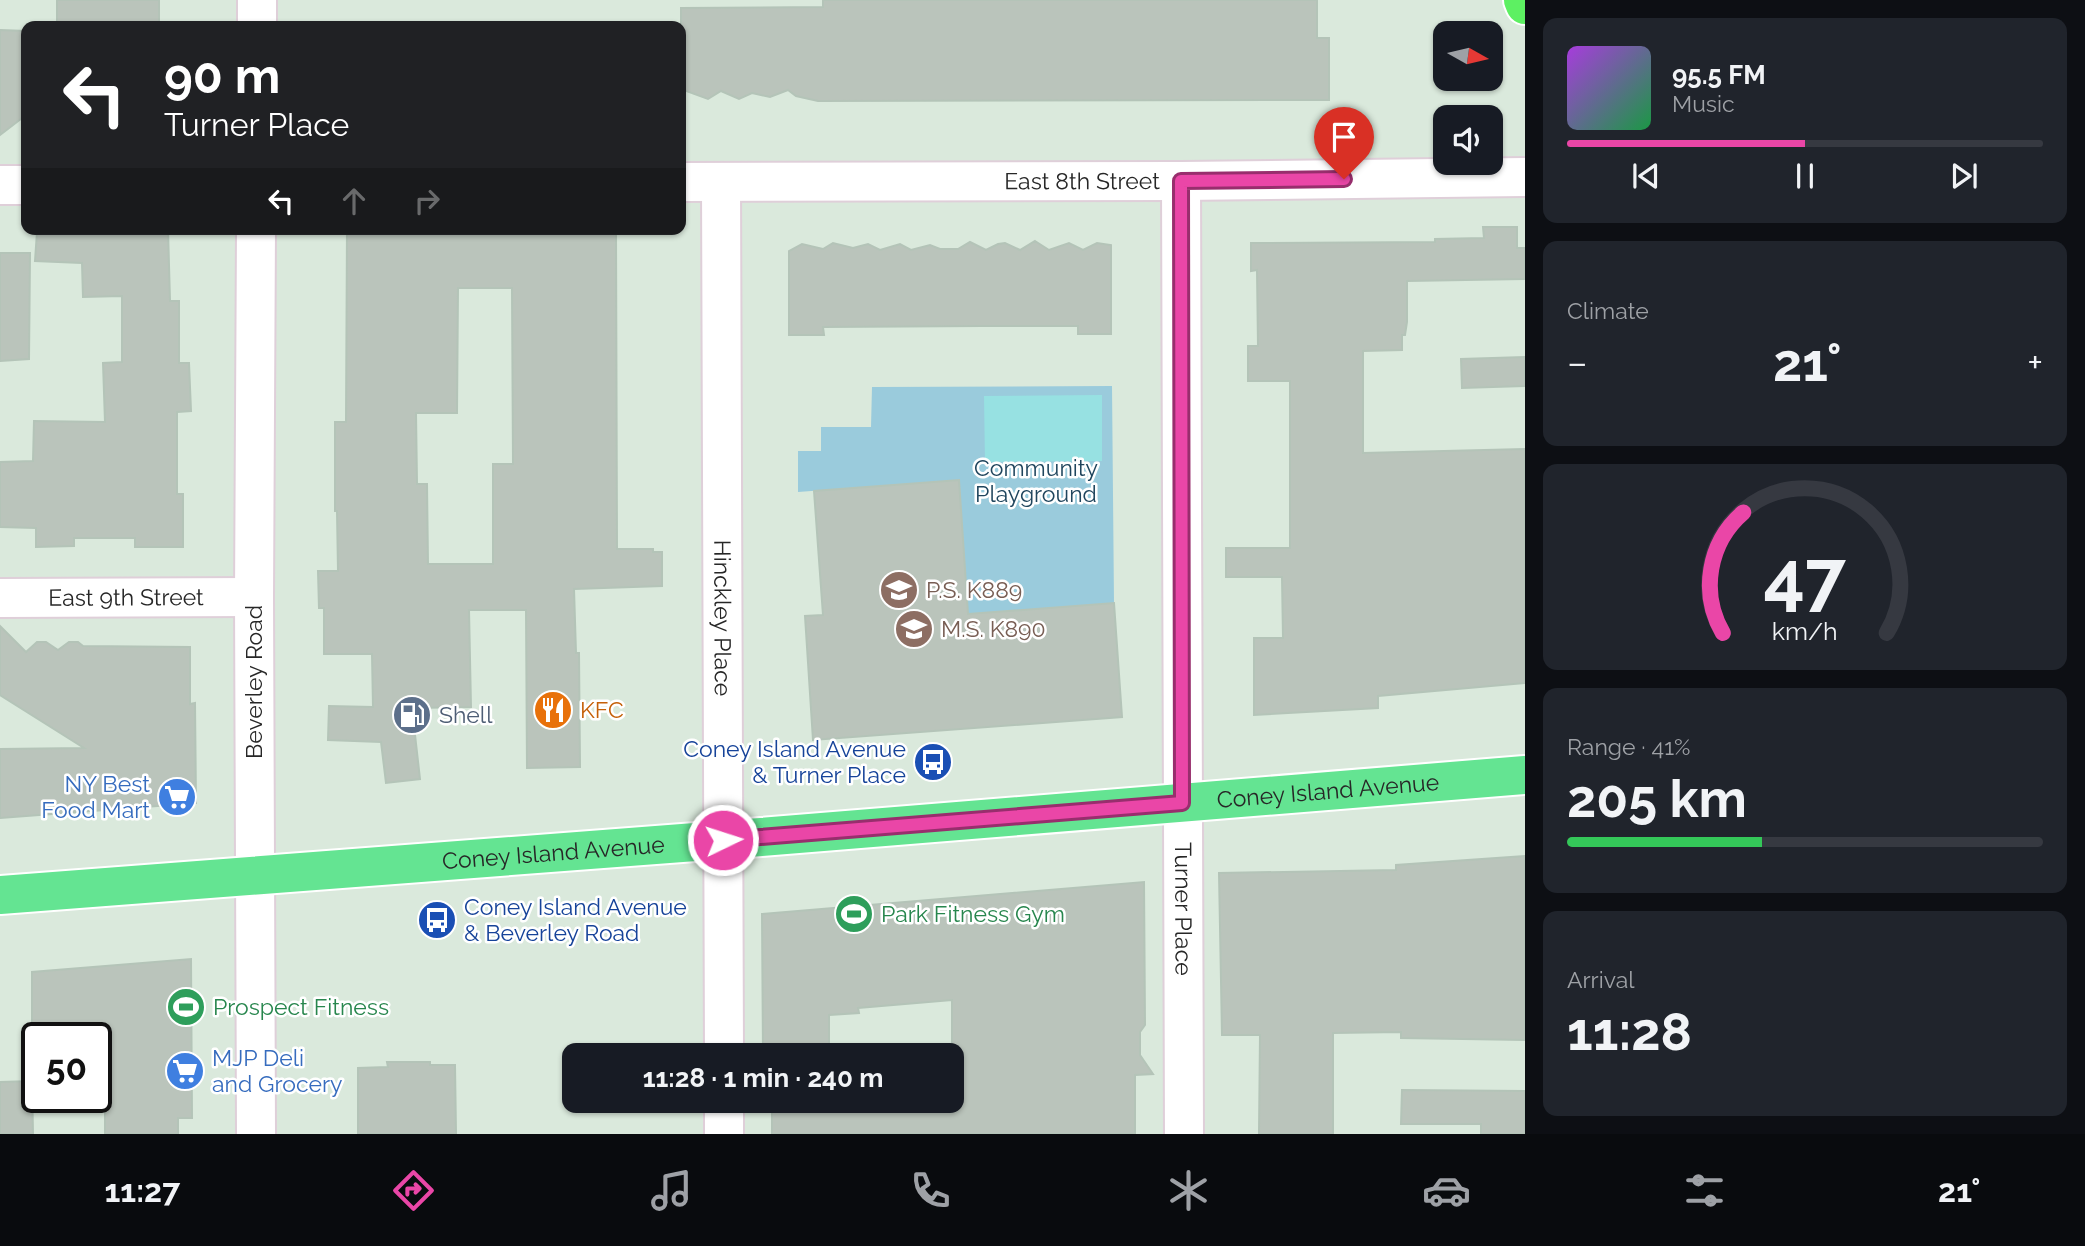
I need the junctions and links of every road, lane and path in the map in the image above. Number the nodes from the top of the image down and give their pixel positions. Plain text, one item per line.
1 (257, 0) edge
2 (257, 21) edge
3 (1525, 177) edge
4 (1181, 181) junction
5 (686, 182) edge
6 (721, 182) junction
7 (0, 185) edge
8 (21, 185) edge
9 (256, 235) edge
10 (254, 597) junction
11 (0, 598) edge
12 (1525, 775) edge
13 (1182, 803) junction
14 (723, 840) junction
15 (255, 876) junction
16 (0, 895) edge
17 (724, 1043) edge
18 (724, 1113) edge
19 (256, 1134) edge
20 (724, 1134) edge
21 (1184, 1134) edge

1 - 2 street
3 - 4 street, East 8th Street
4 - 6 street, East 8th Street
4 - 13 street, Turner Place
5 - 6 street, East 8th Street
6 - 14 street, Hinckley Place
7 - 8 street
9 - 10 street, Beverley Road
10 - 11 street, East 9th Street
10 - 15 street, Beverley Road
12 - 13 main road, Coney Island Avenue
13 - 14 main road, Coney Island Avenue
13 - 21 street, Turner Place
14 - 15 main road, Coney Island Avenue
14 - 17 street, Hinckley Place
15 - 16 main road, Coney Island Avenue
15 - 19 street, Beverley Road
18 - 20 street

